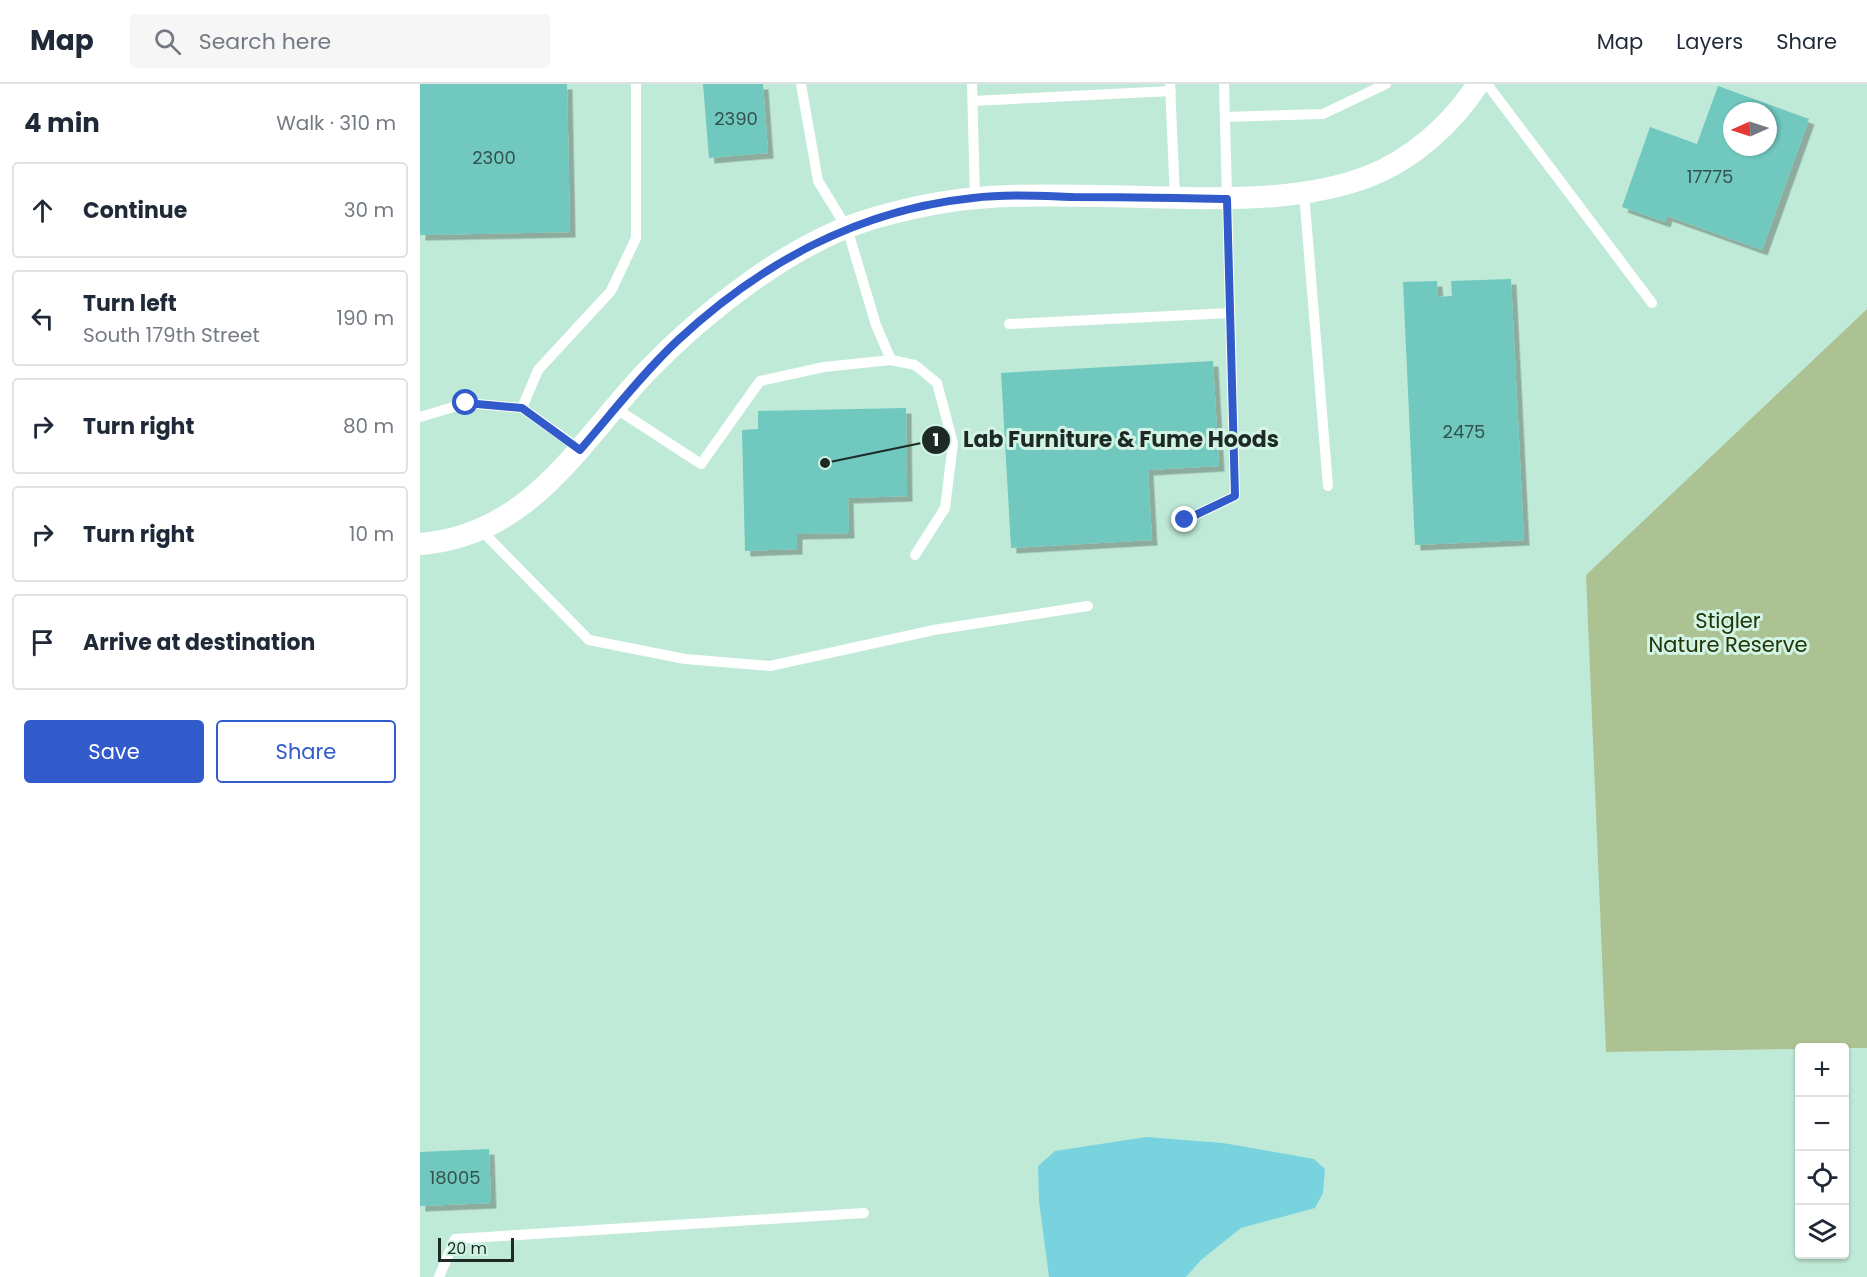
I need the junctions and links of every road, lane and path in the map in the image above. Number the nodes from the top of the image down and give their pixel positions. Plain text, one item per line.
1 (636, 84) edge
2 (801, 84) edge
3 (972, 84) edge
4 (1224, 84) edge
5 (1386, 84) edge
6 (1478, 84) edge
7 (1487, 84) edge
8 (1170, 87) edge
9 (973, 100) junction
10 (1225, 117) junction
11 (1304, 193) junction
12 (975, 197) junction
13 (1175, 198) junction
14 (1227, 199) junction
15 (847, 228) junction
16 (1652, 303) dead end
17 (1230, 313) junction
18 (1009, 324) dead end
19 (891, 360) junction
20 (522, 408) junction
21 (615, 408) junction
22 (420, 417) edge
23 (580, 450) junction
24 (1328, 486) dead end
25 (1185, 520) dead end
26 (480, 529) junction
27 (420, 544) edge
28 (915, 555) dead end
29 (1088, 606) dead end
30 (864, 1213) dead end
31 (439, 1277) edge

1 - 20 lane
2 - 15 lane
3 - 9 lane
4 - 10 lane
5 - 10 lane
6 - 11 street
7 - 16 lane
8 - 9 lane
8 - 13 lane
9 - 12 lane
10 - 14 lane
11 - 14 street
11 - 24 lane
12 - 13 street
12 - 15 street
13 - 14 street
14 - 17 lane
15 - 19 lane
15 - 21 street
17 - 18 lane
17 - 25 lane
19 - 21 lane
19 - 28 lane
20 - 22 lane
20 - 23 lane
21 - 23 street
23 - 26 street
26 - 27 street
26 - 29 lane
30 - 31 lane

